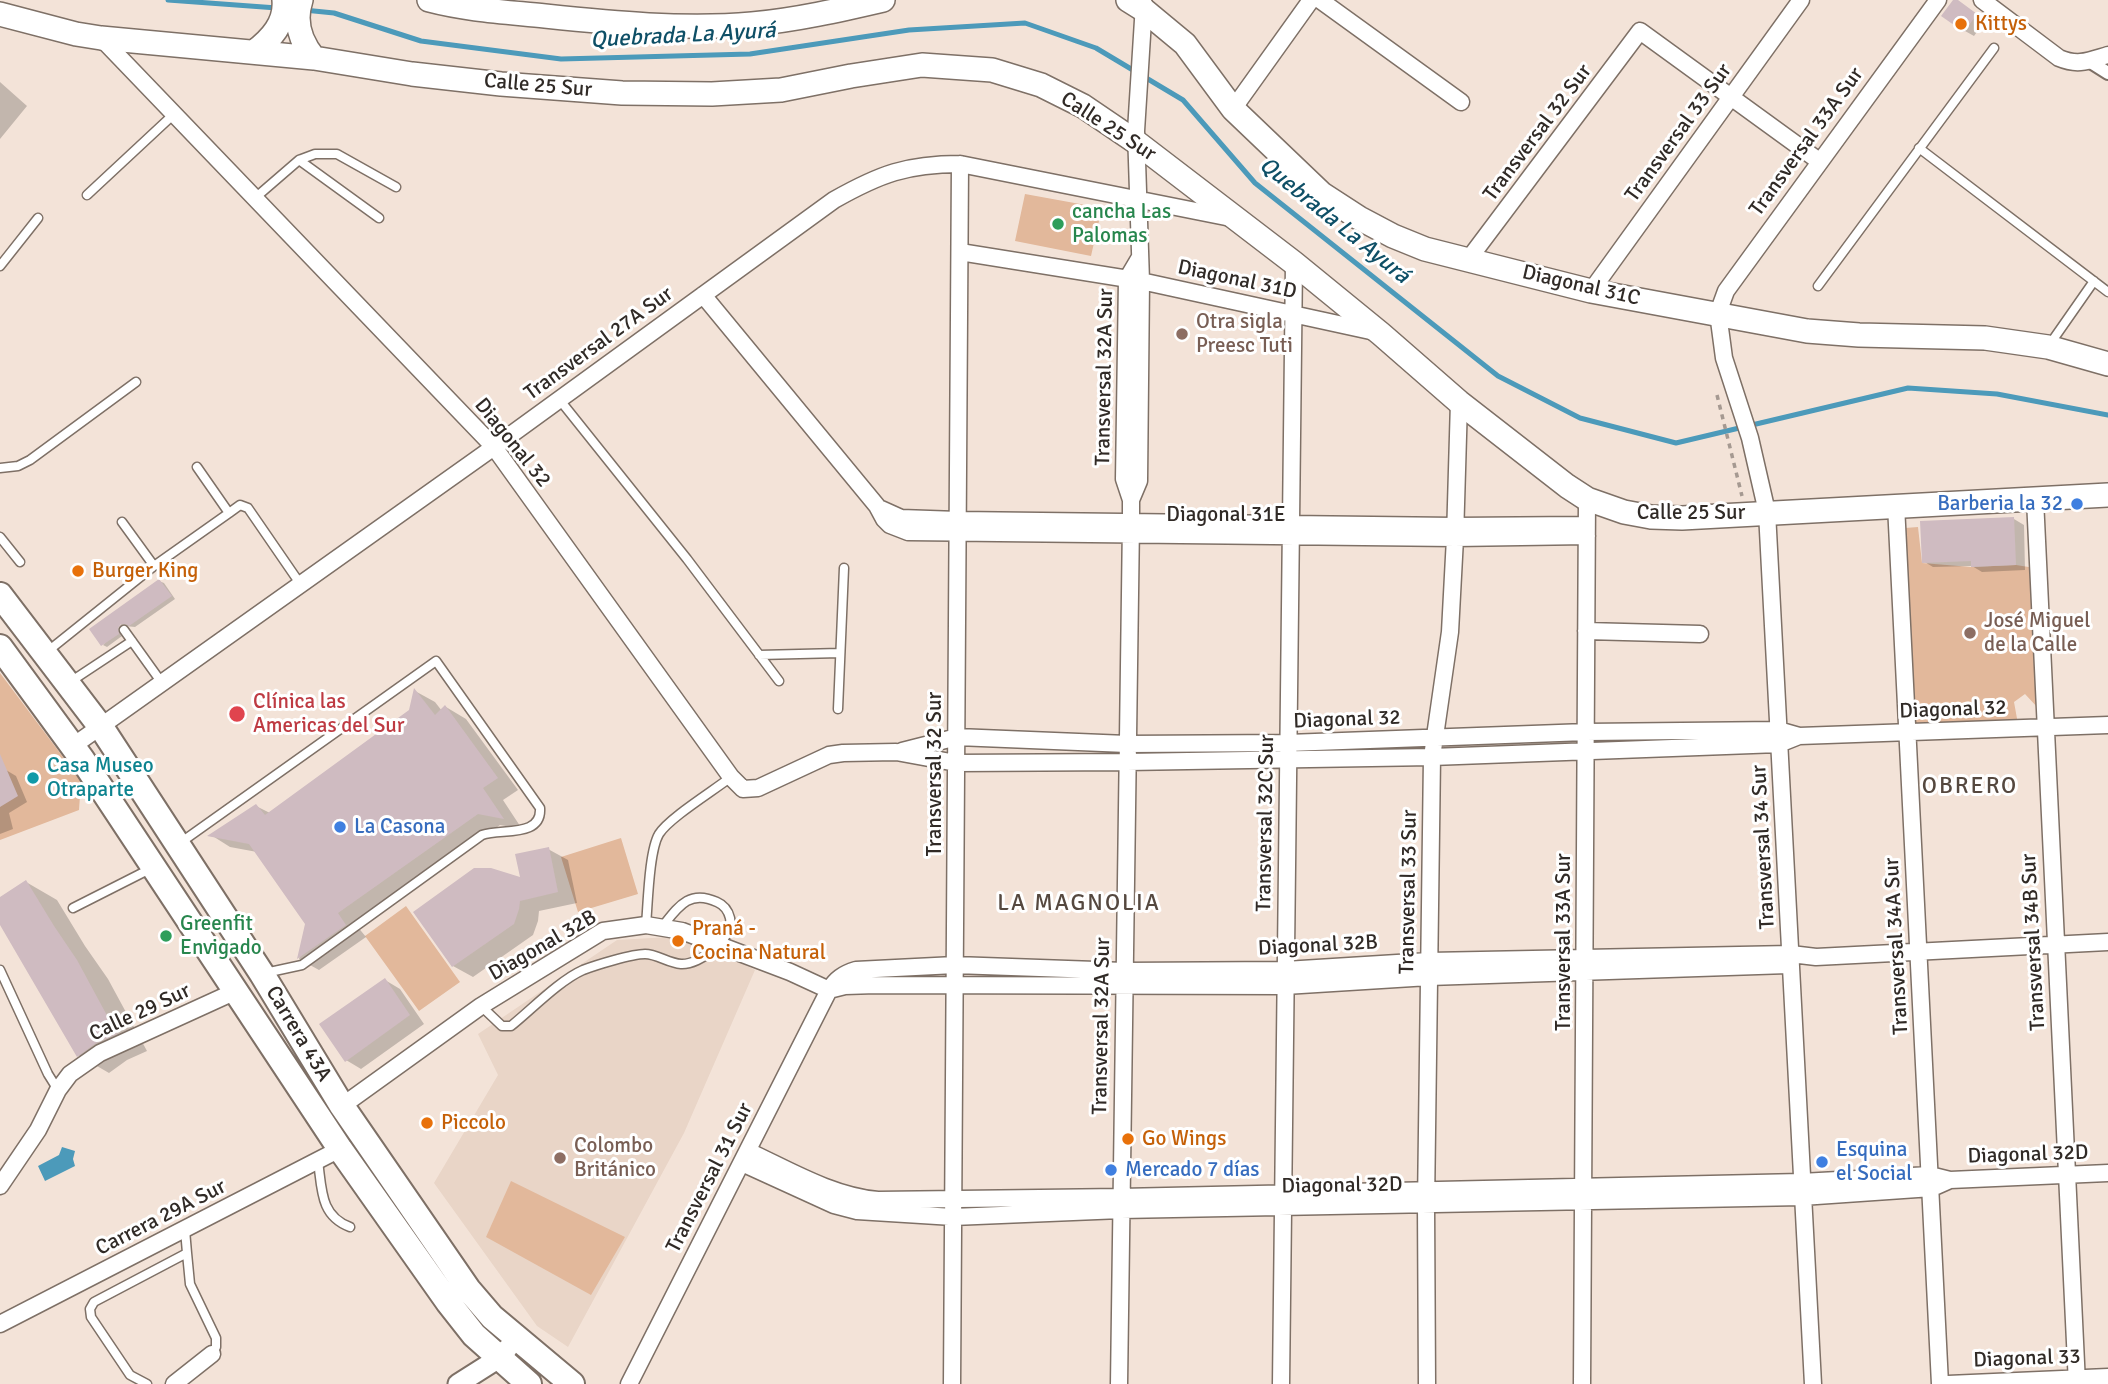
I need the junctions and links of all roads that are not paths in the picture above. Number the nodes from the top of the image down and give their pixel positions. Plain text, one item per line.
1 (284, 0) edge
2 (301, 0) edge
3 (429, 0) edge
4 (883, 0) edge
5 (1311, 0) edge
6 (1320, 0) edge
7 (1801, 0) edge
8 (1938, 0) edge
9 (1982, 0) edge
10 (1140, 9) edge
11 (0, 13) edge
12 (101, 38) junction
13 (1994, 48) dead end
14 (254, 51) junction
15 (2108, 55) edge
16 (314, 58) junction
17 (2089, 61) junction
18 (2108, 74) edge
19 (1730, 98) junction
20 (1461, 102) dead end
21 (1233, 109) junction
22 (174, 114) junction
23 (1137, 133) junction
24 (1919, 149) junction
25 (299, 160) junction
26 (1819, 161) junction
27 (960, 164) junction
28 (396, 187) dead end
29 (87, 195) dead end
30 (255, 198) junction
31 (1138, 198) junction
32 (38, 218) dead end
33 (379, 218) dead end
34 (1237, 219) junction
35 (960, 252) junction
36 (1468, 260) junction
37 (1294, 263) junction
38 (0, 266) edge
39 (1134, 280) junction
40 (2094, 281) junction
41 (1818, 286) dead end
42 (1591, 290) junction
43 (2108, 292) edge
44 (703, 295) junction
45 (1293, 313) junction
46 (1718, 313) junction
47 (1381, 334) junction
48 (2048, 347) junction
49 (2108, 365) edge
50 (136, 382) dead end
51 (559, 399) junction
52 (1459, 402) junction
53 (494, 447) junction
54 (197, 467) dead end
55 (0, 468) edge
56 (2108, 495) edge
57 (1587, 499) junction
58 (2035, 499) junction
59 (1896, 505) junction
60 (1767, 512) junction
61 (229, 513) junction
62 (122, 522) dead end
63 (958, 527) junction
64 (1130, 529) junction
65 (1291, 530) junction
66 (1587, 530) junction
67 (1455, 532) junction
68 (0, 537) edge
69 (20, 562) dead end
70 (155, 566) junction
71 (844, 568) dead end
72 (301, 585) junction
73 (0, 595) edge
74 (124, 630) dead end
75 (1586, 631) junction
76 (1700, 634) dead end
77 (132, 642) junction
78 (0, 647) edge
79 (45, 653) junction
80 (840, 653) junction
81 (759, 655) junction
82 (779, 681) dead end
83 (67, 683) junction
84 (162, 683) junction
85 (838, 709) dead end
86 (2108, 725) edge
87 (101, 727) junction
88 (2045, 727) junction
89 (1586, 732) junction
90 (1907, 733) junction
91 (957, 737) junction
92 (1779, 737) junction
93 (1433, 738) junction
94 (1288, 743) junction
95 (1127, 744) junction
96 (73, 746) junction
97 (1586, 750) junction
98 (896, 752) junction
99 (1432, 757) junction
100 (1287, 760) junction
101 (1127, 762) junction
102 (957, 763) junction
103 (731, 777) junction
104 (178, 845) junction
105 (154, 867) junction
106 (73, 908) dead end
107 (654, 926) junction
108 (2108, 942) edge
109 (721, 945) junction
110 (2056, 946) junction
111 (1919, 952) junction
112 (1792, 959) junction
113 (955, 965) junction
114 (1584, 965) junction
115 (1429, 969) junction
116 (0, 970) edge
117 (262, 974) junction
118 (1285, 978) junction
119 (1124, 979) junction
120 (955, 986) junction
121 (829, 990) junction
122 (236, 991) junction
123 (481, 1006) junction
124 (58, 1090) junction
125 (342, 1106) junction
126 (340, 1149) junction
127 (745, 1157) junction
128 (318, 1161) junction
129 (6, 1170) edge
130 (2108, 1174) edge
131 (2066, 1175) junction
132 (1931, 1182) junction
133 (0, 1186) edge
134 (1802, 1189) junction
135 (1583, 1194) junction
136 (1426, 1198) junction
137 (954, 1199) junction
138 (1283, 1201) junction
139 (1121, 1204) junction
140 (953, 1217) junction
141 (351, 1227) dead end
142 (185, 1230) junction
143 (187, 1253) junction
144 (0, 1324) edge
145 (516, 1339) junction
146 (212, 1354) joint
147 (499, 1358) junction
148 (2108, 1377) edge
149 (2077, 1381) edge
150 (147, 1384) edge
151 (174, 1384) edge
152 (458, 1384) edge
153 (529, 1384) edge
154 (572, 1384) edge
155 (629, 1384) edge
156 (952, 1384) edge
157 (1119, 1384) edge
158 (1281, 1384) edge
159 (1427, 1384) edge
160 (1582, 1384) edge
161 (1813, 1384) edge
162 (1940, 1384) edge
163 (1948, 1384) edge

1 - 14 main road
2 - 16 main road
3 - 4 main road
5 - 21 street
6 - 20 street
7 - 19 street, Transversal 33 Sur
8 - 26 street, Transversal 33A Sur
9 - 17 street
10 - 21 main road, Diagonal 31C
10 - 23 street, Transversal 32A Sur
11 - 12 main road, Calle 25 Sur
12 - 14 main road, Calle 25 Sur
12 - 22 street, Diagonal 32
13 - 24 lane
14 - 16 main road, Calle 25 Sur
15 - 17 street
16 - 23 main road, Calle 25 Sur
17 - 18 street
19 - 26 street
19 - 36 street, Transversal 32 Sur
19 - 42 street, Transversal 33 Sur
21 - 36 main road, Diagonal 31C
22 - 29 lane
22 - 30 street, Diagonal 32
23 - 31 street, Transversal 32A Sur
23 - 34 main road, Calle 25 Sur
24 - 40 lane
24 - 41 lane
25 - 28 lane
25 - 30 lane
25 - 33 lane
26 - 46 street, Transversal 33A Sur
27 - 31 street
27 - 35 street, Transversal 32 Sur
27 - 44 street, Transversal 27A Sur
30 - 53 street, Diagonal 32
31 - 34 street
31 - 39 street, Transversal 32A Sur
32 - 38 lane
34 - 37 main road, Calle 25 Sur
35 - 39 street, Diagonal 31D
35 - 63 street, Transversal 32 Sur
36 - 42 main road, Diagonal 31C
37 - 45 street, Transversal 32C Sur
37 - 47 main road, Calle 25 Sur
39 - 45 street, Diagonal 31D
39 - 64 street, Transversal 32A Sur
40 - 43 lane
40 - 48 lane
42 - 46 main road, Diagonal 31C
44 - 51 street, Transversal 27A Sur
44 - 63 street, Diagonal 31E
45 - 47 street, Diagonal 31D
45 - 65 street, Transversal 32C Sur
46 - 48 main road, Diagonal 31C
46 - 60 street, Transversal 34 Sur
47 - 52 main road, Calle 25 Sur
48 - 49 main road, Diagonal 31C
50 - 55 lane
51 - 53 street, Transversal 27A Sur
51 - 81 lane
52 - 57 main road, Calle 25 Sur
52 - 67 street, Transversal 33 Sur
53 - 72 street, Transversal 27A Sur
53 - 103 street, Diagonal 32
54 - 61 lane
56 - 58 main road, Calle 25 Sur
57 - 60 main road, Calle 25 Sur
57 - 66 street, Transversal 33A Sur
58 - 59 main road, Calle 25 Sur
58 - 88 street, Transversal 34B Sur
59 - 60 main road, Calle 25 Sur
59 - 90 street, Transversal 34A Sur
60 - 92 street, Transversal 34 Sur
61 - 70 lane
61 - 72 lane
62 - 70 lane
63 - 64 street, Diagonal 31E
63 - 91 street, Transversal 32 Sur
64 - 65 street, Diagonal 31E
64 - 95 street, Transversal 32A Sur
65 - 67 street, Diagonal 31E
65 - 94 street, Transversal 32C Sur
66 - 67 street, Diagonal 31E
66 - 75 street, Transversal 33A Sur
67 - 93 street, Transversal 33 Sur
68 - 69 lane
70 - 79 lane
71 - 80 lane
72 - 84 street, Transversal 27A Sur
73 - 79 main road, Carrera 43A
74 - 77 lane
75 - 76 street
75 - 89 street, Transversal 33A Sur
77 - 83 lane
77 - 84 lane
78 - 96 main road, Carrera 43A
79 - 83 main road, Carrera 43A
80 - 81 lane
80 - 85 lane
81 - 82 lane
83 - 87 main road, Carrera 43A
84 - 87 street, Transversal 27A Sur
86 - 88 street, Diagonal 32
87 - 96 street, Transversal 27A Sur
87 - 104 main road, Carrera 43A
88 - 90 street, Diagonal 32
88 - 110 street, Transversal 34B Sur
89 - 92 street, Diagonal 32
89 - 93 street, Diagonal 32
89 - 97 street, Transversal 33A Sur
90 - 92 street, Diagonal 32
90 - 111 street, Transversal 34A Sur
91 - 95 street, Diagonal 32
91 - 98 street, Diagonal 32
91 - 102 street, Transversal 32 Sur
92 - 97 street, Diagonal 32
92 - 112 street, Transversal 34 Sur
93 - 94 street, Diagonal 32
93 - 99 street, Transversal 33 Sur
94 - 95 street, Diagonal 32
94 - 100 street, Transversal 32C Sur
95 - 101 street, Transversal 32A Sur
96 - 105 main road, Carrera 43A
97 - 99 street, Diagonal 32
97 - 114 street, Transversal 33A Sur
98 - 102 street, Diagonal 32
98 - 103 street, Diagonal 32
99 - 100 street, Diagonal 32
99 - 115 street, Transversal 33 Sur
100 - 101 street, Diagonal 32
100 - 118 street, Transversal 32C Sur
101 - 102 street, Diagonal 32
101 - 119 street, Transversal 32A Sur
102 - 113 street, Transversal 32 Sur
103 - 107 lane
104 - 117 main road, Carrera 43A
104 - 117 lane
105 - 106 lane
105 - 122 main road, Carrera 43A
107 - 109 street, Diagonal 32B
107 - 109 lane
107 - 123 street, Diagonal 32B
108 - 110 street, Diagonal 32B
109 - 121 street, Diagonal 32B
109 - 123 lane
110 - 111 street, Diagonal 32B
110 - 131 street, Transversal 34B Sur
111 - 112 street, Diagonal 32B
111 - 132 street, Transversal 34A Sur
112 - 114 street, Diagonal 32B
112 - 134 street, Transversal 34 Sur
113 - 119 street, Diagonal 32B
113 - 120 street, Transversal 32 Sur
113 - 121 street, Diagonal 32B
114 - 115 street, Diagonal 32B
114 - 135 street, Transversal 33A Sur
115 - 118 street, Diagonal 32B
115 - 136 street, Transversal 33 Sur
116 - 124 lane
117 - 125 main road, Carrera 43A
118 - 119 street, Diagonal 32B
118 - 138 street, Transversal 32C Sur
119 - 120 street, Diagonal 32B
119 - 139 street, Transversal 32A Sur
120 - 121 street, Diagonal 32B
120 - 137 street, Transversal 32 Sur
121 - 127 street, Transversal 31 Sur
122 - 124 street, Calle 29 Sur
122 - 126 main road, Carrera 43A
123 - 125 street, Diagonal 32B
124 - 129 street, Calle 29 Sur
125 - 145 main road, Carrera 43A
126 - 128 street, Carrera 29A Sur
126 - 147 main road, Carrera 43A
127 - 137 street, Diagonal 32D
127 - 140 street, Diagonal 32D
127 - 155 street, Transversal 31 Sur
128 - 141 lane
128 - 142 street, Carrera 29A Sur
129 - 133 street, Calle 29 Sur
130 - 131 street, Diagonal 32D
131 - 132 street, Diagonal 32D
131 - 149 street, Transversal 34B Sur
132 - 134 street, Diagonal 32D
132 - 162 street, Transversal 34A Sur
134 - 135 street, Diagonal 32D
134 - 161 street, Transversal 34 Sur
135 - 136 street, Diagonal 32D
135 - 160 street, Transversal 33A Sur
136 - 138 street, Diagonal 32D
136 - 159 street, Transversal 33 Sur
137 - 139 street, Diagonal 32D
137 - 140 street, Transversal 32 Sur
138 - 139 street, Diagonal 32D
138 - 158 street, Transversal 32C Sur
139 - 140 street, Diagonal 32D
139 - 157 street, Transversal 32A Sur
140 - 156 street, Transversal 32 Sur
142 - 143 lane
142 - 144 street, Carrera 29A Sur
143 - 146 lane
143 - 150 lane
145 - 147 street
145 - 154 main road, Carrera 43A
146 - 151 street
147 - 152 street
147 - 153 main road, Carrera 43A
148 - 149 street, Diagonal 33
149 - 163 street, Diagonal 33

